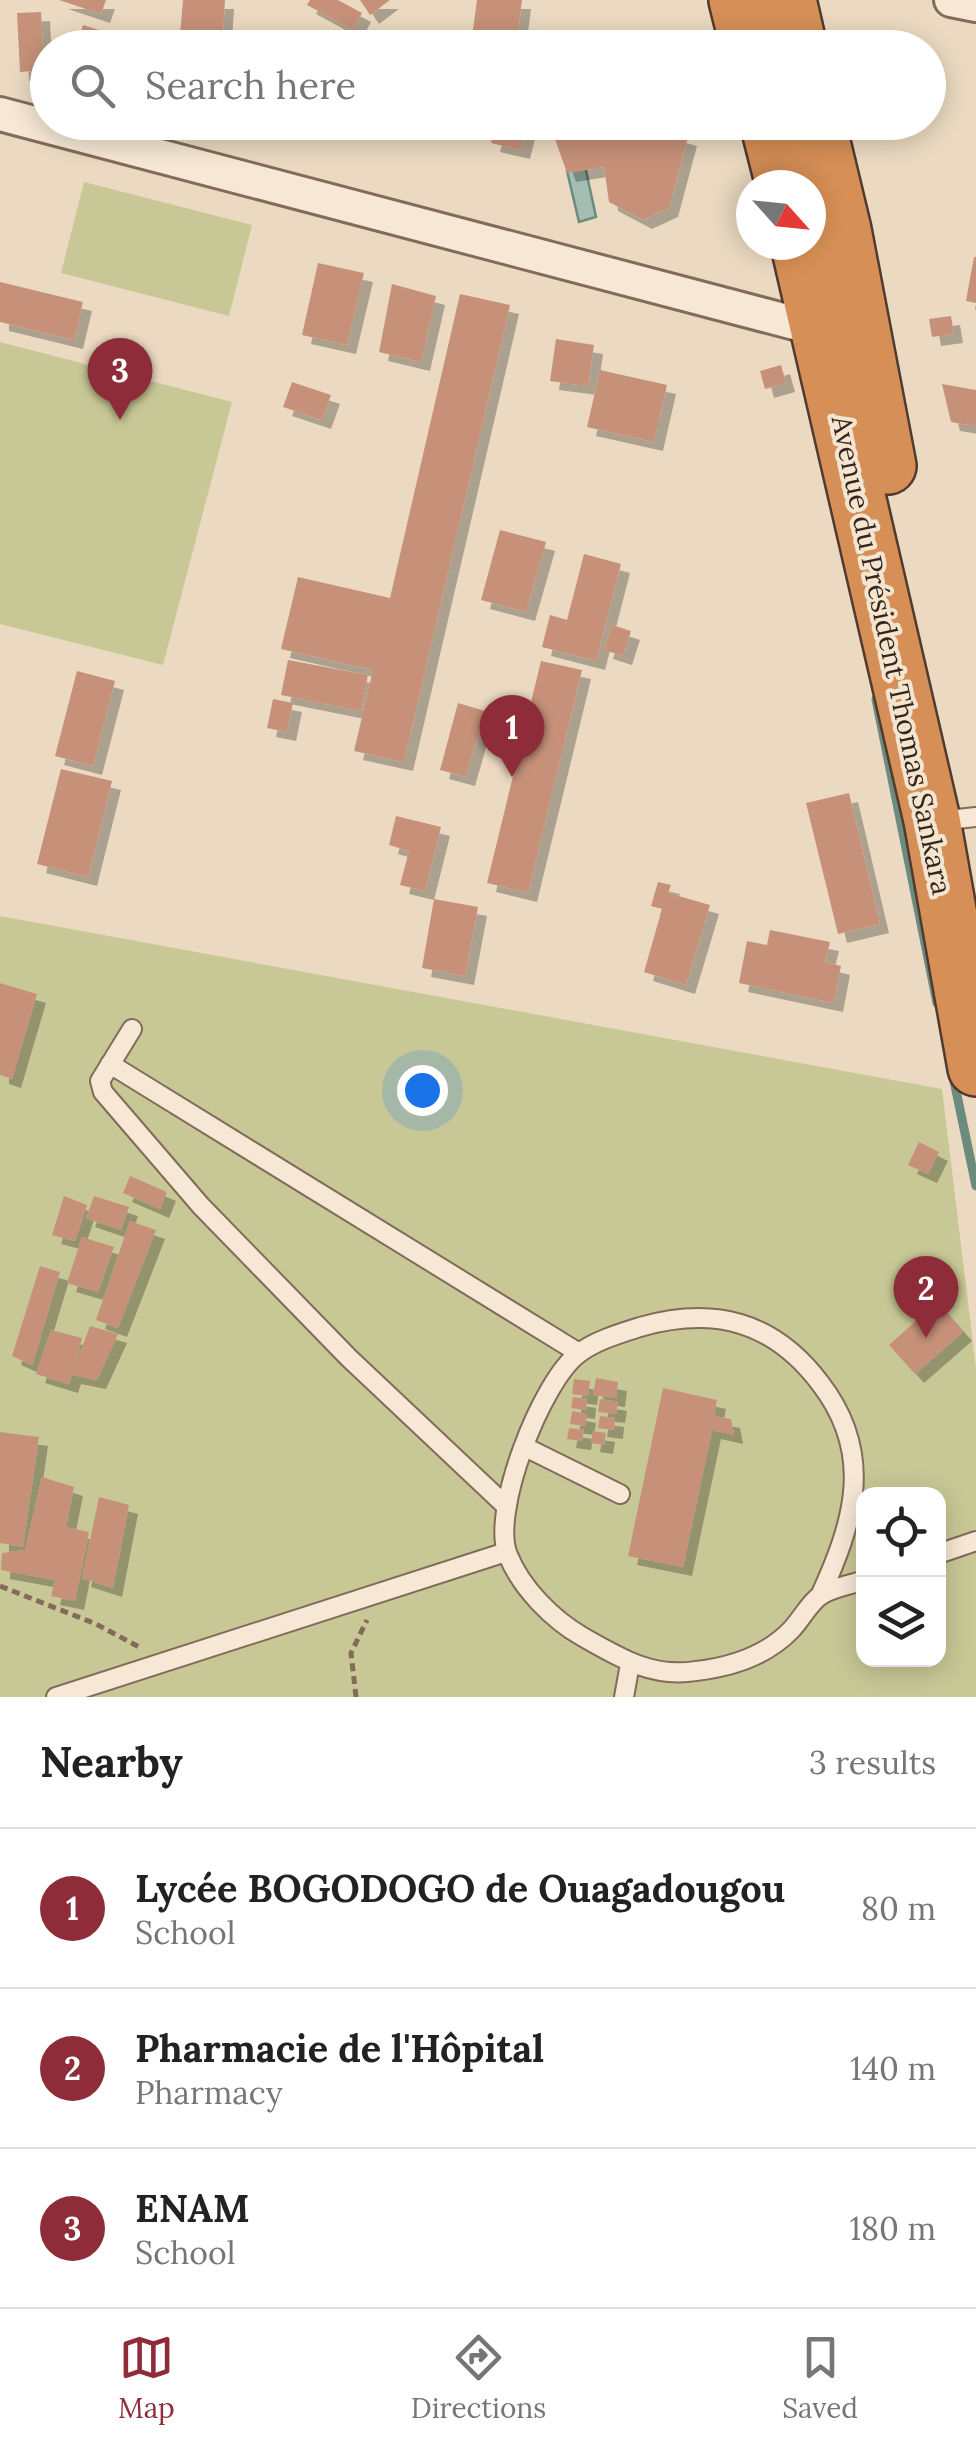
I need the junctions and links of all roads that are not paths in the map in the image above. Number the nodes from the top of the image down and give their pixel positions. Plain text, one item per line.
1 (737, 0) edge
2 (788, 0) edge
3 (951, 0) edge
4 (976, 5) edge
5 (744, 30) edge
6 (795, 30) edge
7 (0, 114) edge
8 (30, 122) edge
9 (99, 140) edge
10 (773, 140) edge
11 (821, 140) edge
12 (780, 170) edge
13 (803, 260) edge
14 (821, 330) junction
15 (967, 818) edge
16 (976, 905) edge
17 (132, 1029) dead end
18 (110, 1064) junction
19 (976, 1068) edge
20 (578, 1353) junction
21 (525, 1447) junction
22 (620, 1494) dead end
23 (507, 1507) junction
24 (976, 1542) edge
25 (946, 1551) edge
26 (506, 1552) junction
27 (856, 1583) edge
28 (820, 1596) junction
29 (630, 1664) junction
30 (56, 1697) edge
31 (624, 1697) edge

1 - 5 highway
2 - 6 highway
3 - 4 street
7 - 8 street
9 - 14 street
10 - 12 highway
11 - 15 highway, Avenue du Président Thomas Sankara
13 - 14 highway, Avenue du Président Thomas Sankara
14 - 19 highway, Avenue du Président Thomas Sankara
15 - 16 highway, Avenue du Président Thomas Sankara
17 - 18 lane
18 - 20 lane
18 - 23 lane
20 - 21 lane
20 - 28 lane
21 - 22 lane
21 - 23 lane
23 - 26 lane
24 - 25 lane
26 - 29 lane
26 - 30 lane
27 - 28 lane
28 - 29 lane
29 - 31 lane

